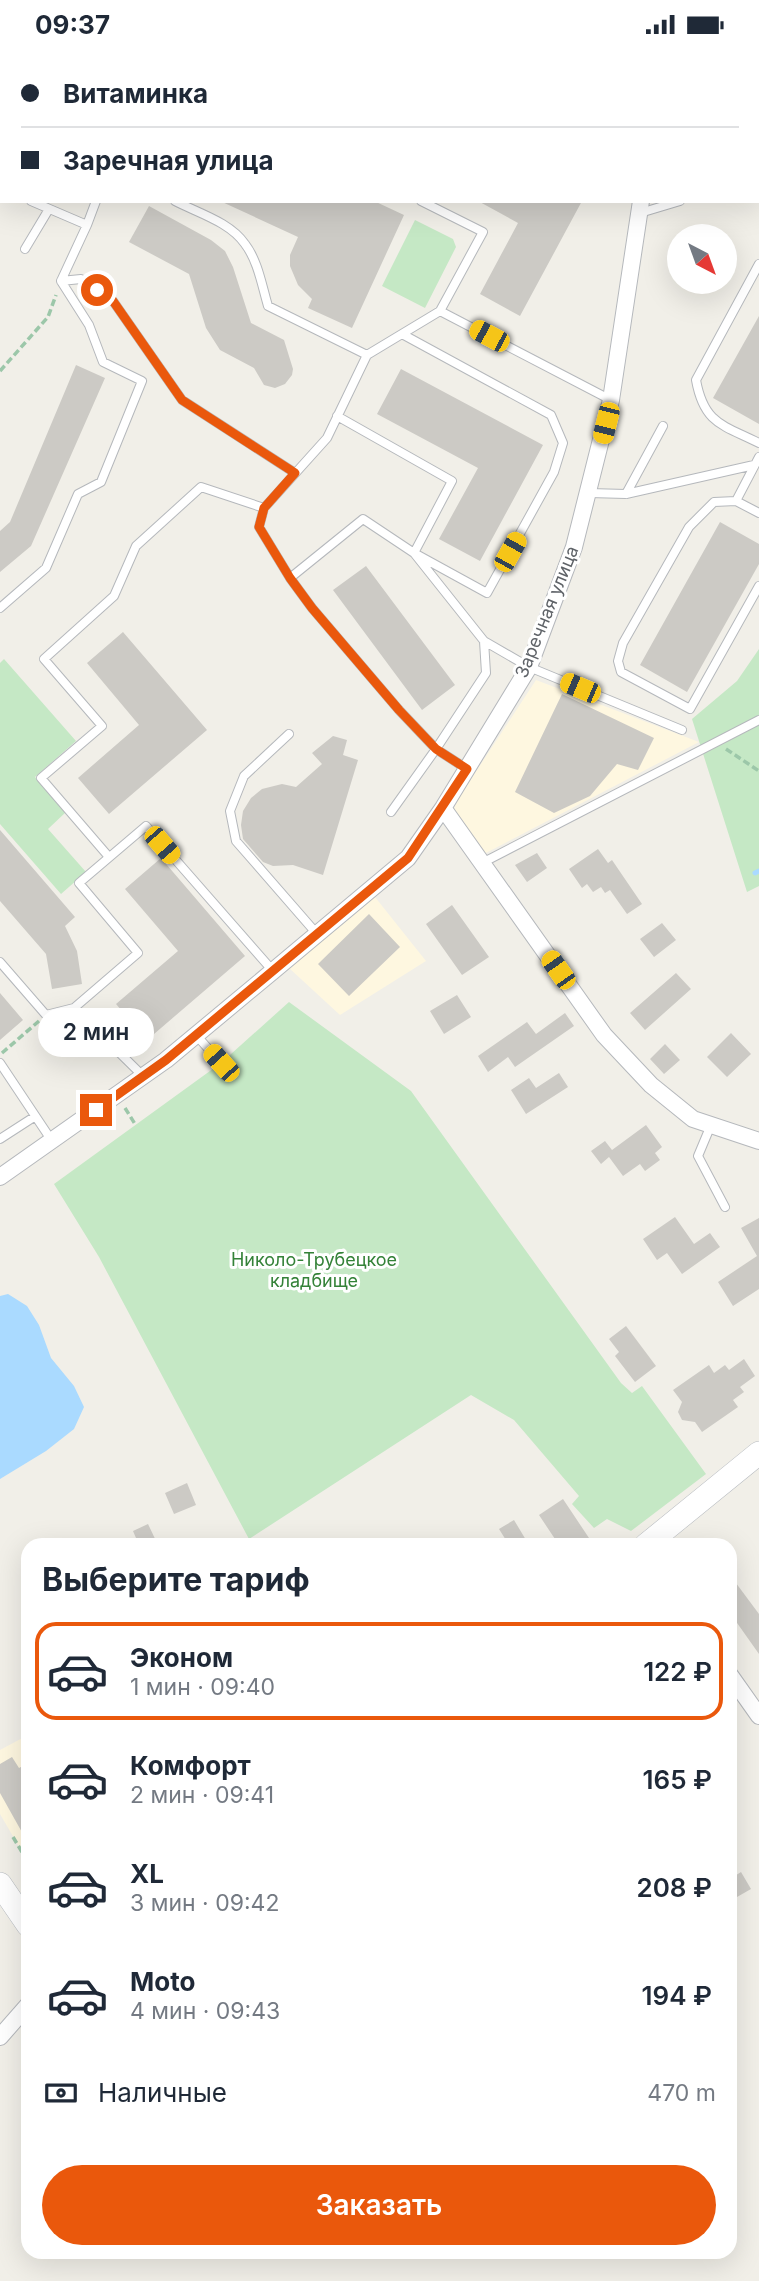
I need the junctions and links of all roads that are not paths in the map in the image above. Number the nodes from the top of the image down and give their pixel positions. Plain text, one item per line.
1 (36, 203) edge
2 (95, 203) edge
3 (179, 203) edge
4 (425, 203) edge
5 (670, 203) edge
6 (640, 207) edge
7 (49, 209) junction
8 (86, 225) junction
9 (26, 249) dead end
10 (759, 264) edge
11 (61, 281) junction
12 (440, 311) junction
13 (402, 334) junction
14 (367, 355) junction
15 (611, 400) junction
16 (337, 416) junction
17 (663, 426) dead end
18 (759, 443) edge
19 (757, 461) edge
20 (295, 473) junction
21 (589, 493) junction
22 (626, 494) junction
23 (736, 501) junction
24 (264, 508) junction
25 (759, 513) edge
26 (414, 553) junction
27 (290, 578) junction
28 (759, 586) edge
29 (0, 608) edge
30 (484, 641) junction
31 (529, 667) junction
32 (759, 720) edge
33 (682, 730) dead end
34 (289, 734) dead end
35 (436, 749) junction
36 (467, 769) junction
37 (443, 808) junction
38 (391, 812) dead end
39 (109, 857) junction
40 (482, 863) junction
41 (317, 934) junction
42 (0, 962) edge
43 (272, 971) junction
44 (74, 1008) junction
45 (195, 1035) junction
46 (0, 1063) edge
47 (221, 1063) dead end
48 (144, 1077) junction
49 (34, 1117) junction
50 (711, 1125) junction
51 (0, 1139) edge
52 (52, 1141) junction
53 (759, 1141) edge
54 (0, 1177) edge
55 (725, 1207) dead end
56 (759, 1453) edge
57 (655, 1538) edge
58 (737, 1685) edge
59 (759, 1716) edge
60 (0, 1884) edge
61 (21, 1915) edge
62 (21, 2013) edge
63 (0, 2037) edge

1 - 7 lane
2 - 8 lane
3 - 14 lane
4 - 12 lane
5 - 6 lane
6 - 15 street, Заречная улица
7 - 8 lane
7 - 9 lane
8 - 11 lane
10 - 18 lane
11 - 20 lane
11 - 29 lane
12 - 13 lane
12 - 15 lane
13 - 14 lane
13 - 26 lane
14 - 16 lane
15 - 21 street, Заречная улица
16 - 20 lane
16 - 26 lane
17 - 22 lane
19 - 22 lane
19 - 23 lane
20 - 24 lane
21 - 22 lane
21 - 31 street, Заречная улица
23 - 25 lane
23 - 28 lane
24 - 27 lane
24 - 39 lane
26 - 27 lane
26 - 30 lane
27 - 35 lane
30 - 31 lane
30 - 35 lane
31 - 33 lane
31 - 36 street, Заречная улица
32 - 40 lane
34 - 41 lane
35 - 36 lane
35 - 38 lane
36 - 37 street, Заречная улица
37 - 40 street
37 - 41 street, Заречная улица
39 - 43 lane
39 - 44 lane
40 - 50 street
41 - 43 street, Заречная улица
42 - 44 lane
43 - 45 street, Заречная улица
44 - 48 lane
45 - 47 lane
45 - 48 street, Заречная улица
46 - 49 lane
48 - 52 street, Заречная улица
49 - 51 lane
49 - 52 lane
50 - 53 street
50 - 55 lane
52 - 54 street, Заречная улица
56 - 57 main road
58 - 59 street
60 - 61 main road
62 - 63 street

